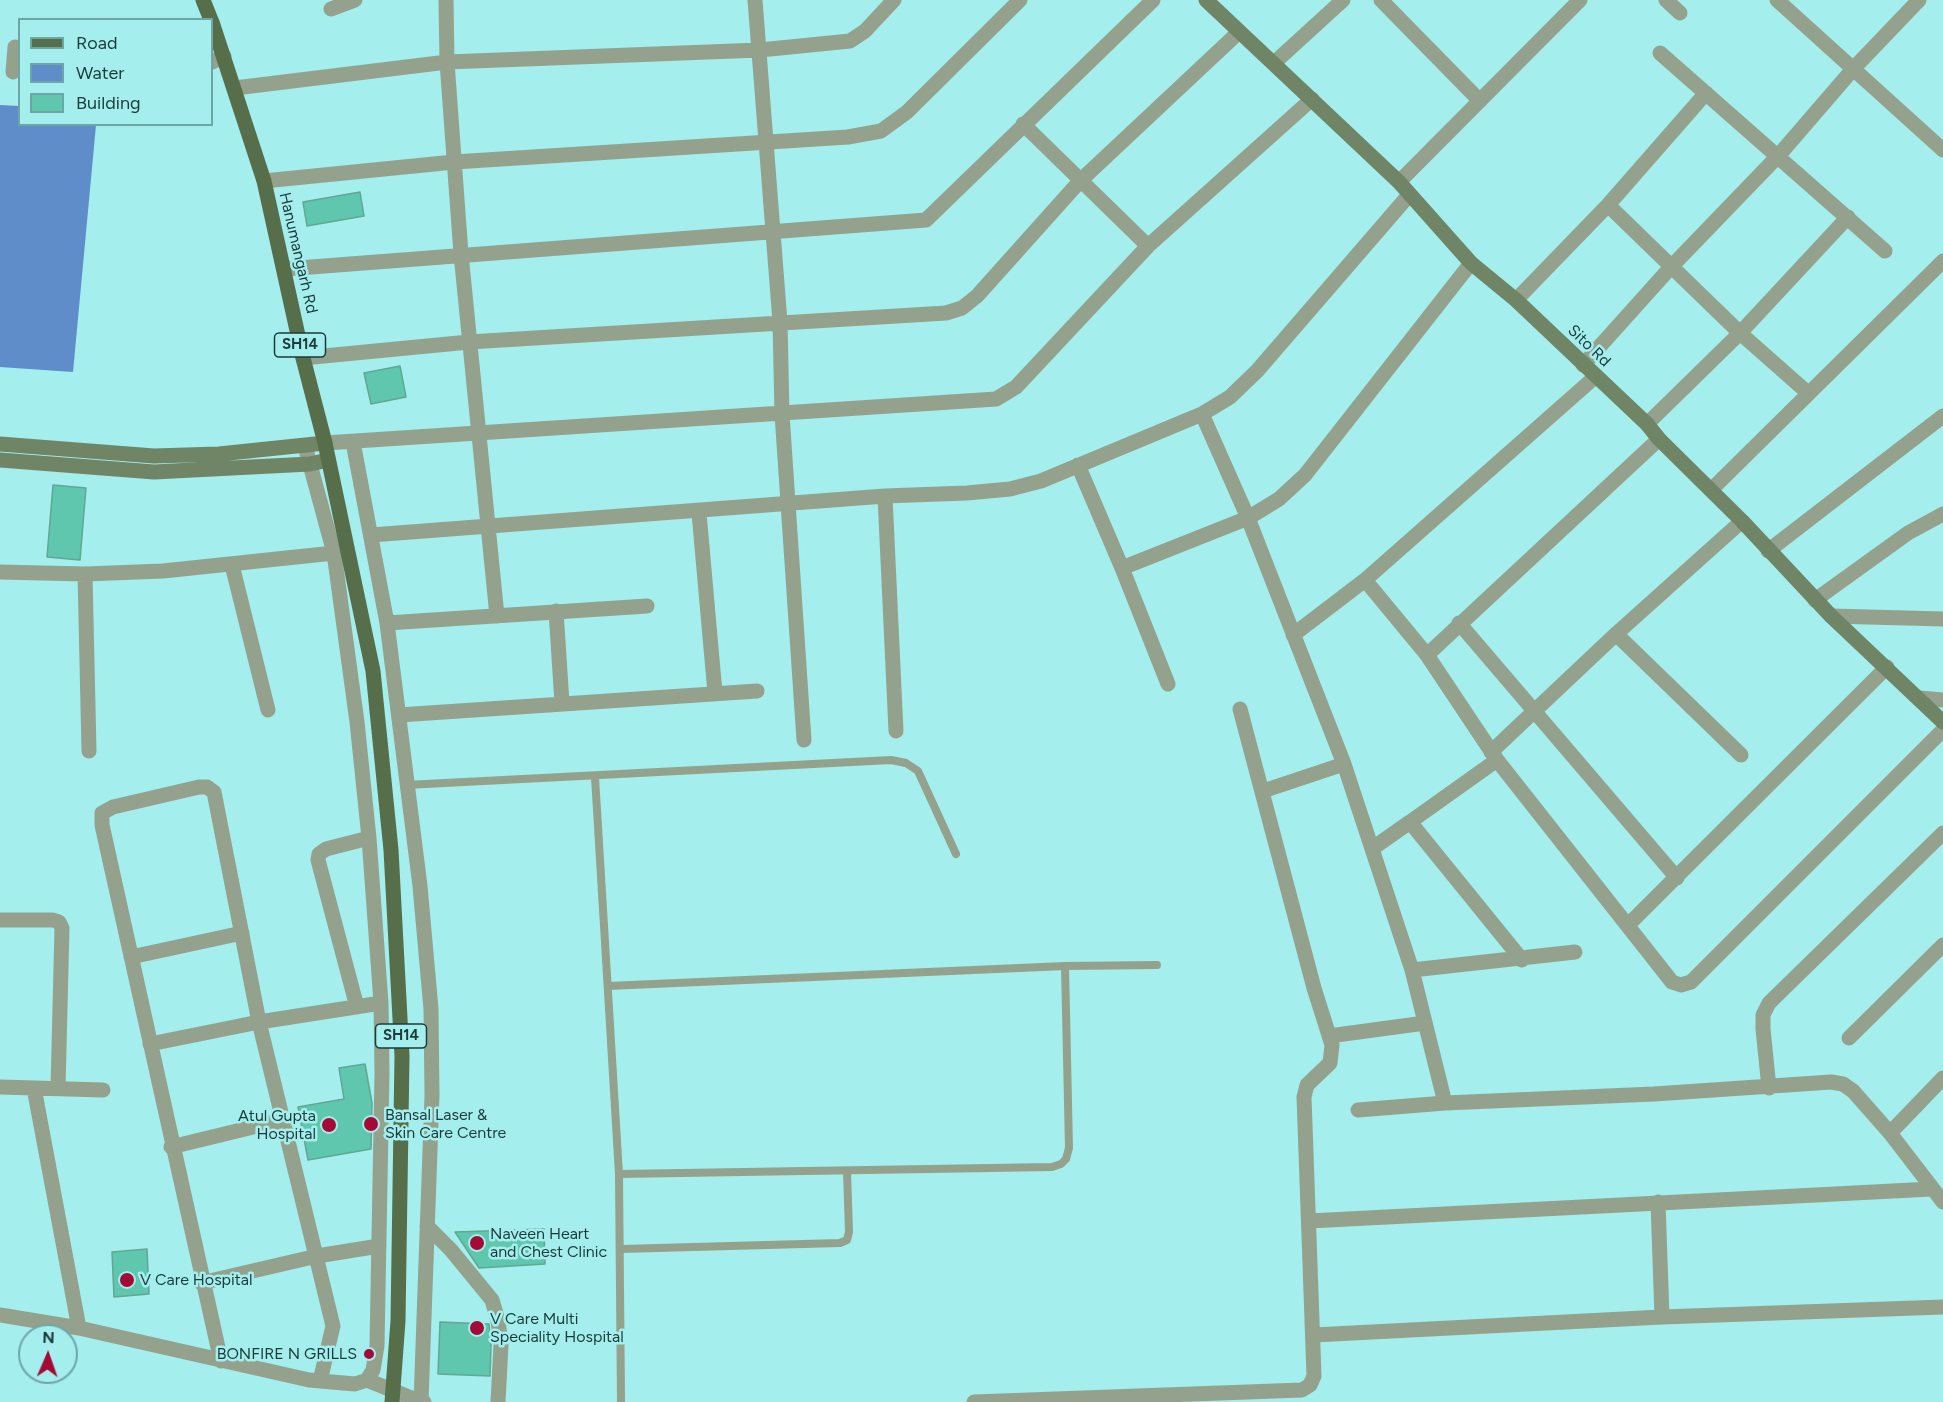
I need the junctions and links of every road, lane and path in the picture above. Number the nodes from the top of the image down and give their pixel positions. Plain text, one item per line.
1 (204, 0) edge
2 (355, 0) edge
3 (446, 0) edge
4 (755, 0) edge
5 (894, 0) edge
6 (1020, 0) edge
7 (1153, 0) edge
8 (1206, 0) edge
9 (1343, 0) edge
10 (1381, 0) edge
11 (1580, 0) edge
12 (1666, 0) edge
13 (1777, 0) edge
14 (1919, 0) edge
15 (331, 9) dead end
16 (1680, 13) dead end
17 (209, 18) edge
18 (213, 32) edge
19 (1239, 32) junction
20 (11, 47) edge
21 (760, 50) junction
22 (1660, 53) dead end
23 (218, 59) edge
24 (447, 62) junction
25 (1274, 63) junction
26 (1854, 68) junction
27 (11, 72) edge
28 (235, 88) junction
29 (1706, 93) junction
30 (1312, 99) junction
31 (1480, 101) junction
32 (1023, 124) junction
33 (765, 142) junction
34 (1943, 150) edge
35 (1779, 155) junction
36 (454, 162) junction
37 (264, 181) junction
38 (1080, 181) junction
39 (1399, 182) junction
40 (1409, 195) junction
41 (1608, 205) junction
42 (1848, 217) junction
43 (773, 232) junction
44 (1148, 246) junction
45 (1885, 251) dead end
46 (461, 254) junction
47 (1943, 261) edge
48 (1471, 263) junction
49 (1671, 267) junction
50 (285, 269) junction
51 (1516, 300) junction
52 (780, 322) junction
53 (1740, 333) junction
54 (469, 342) junction
55 (303, 358) junction
56 (1583, 365) junction
57 (1595, 377) junction
58 (1808, 393) junction
59 (782, 414) junction
60 (1202, 414) junction
61 (1943, 416) edge
62 (1647, 424) junction
63 (478, 433) junction
64 (1659, 439) junction
65 (353, 442) junction
66 (325, 443) junction
67 (0, 444) edge
68 (305, 446) junction
69 (0, 460) edge
70 (328, 460) junction
71 (310, 464) junction
72 (1078, 465) junction
73 (1711, 490) junction
74 (885, 496) junction
75 (788, 504) junction
76 (699, 513) junction
77 (1943, 514) edge
78 (1248, 518) junction
79 (1742, 521) junction
80 (488, 526) junction
81 (371, 536) junction
82 (1768, 551) junction
83 (334, 553) junction
84 (232, 565) junction
85 (1122, 568) junction
86 (0, 572) edge
87 (86, 574) junction
88 (1365, 580) junction
89 (1815, 600) junction
90 (647, 606) dead end
91 (556, 611) junction
92 (496, 616) junction
93 (1831, 616) junction
94 (1943, 619) edge
95 (387, 622) junction
96 (1459, 623) junction
97 (1616, 634) junction
98 (1293, 635) junction
99 (1427, 655) junction
100 (1887, 667) junction
101 (1168, 684) dead end
102 (757, 691) dead end
103 (715, 693) junction
104 (1919, 698) junction
105 (1943, 700) edge
106 (562, 703) junction
107 (1240, 709) dead end
108 (268, 710) dead end
109 (1533, 712) junction
110 (399, 715) junction
111 (1943, 722) edge
112 (1943, 730) edge
113 (896, 731) dead end
114 (804, 740) dead end
115 (89, 751) dead end
116 (1741, 755) dead end
117 (1494, 756) junction
118 (1344, 764) junction
119 (595, 777) junction
120 (406, 785) junction
121 (1263, 791) junction
122 (1410, 822) junction
123 (1943, 833) edge
124 (369, 838) junction
125 (1373, 848) junction
126 (956, 854) dead end
127 (1677, 878) junction
128 (0, 920) edge
129 (1628, 925) junction
130 (242, 933) junction
131 (1943, 945) edge
132 (1575, 952) dead end
133 (131, 957) junction
134 (1522, 960) junction
135 (1157, 965) dead end
136 (1065, 966) junction
137 (1412, 970) junction
138 (608, 986) junction
139 (381, 1003) junction
140 (357, 1007) junction
141 (259, 1022) junction
142 (1425, 1023) junction
143 (1329, 1036) junction
144 (1849, 1038) dead end
145 (150, 1044) junction
146 (1943, 1078) edge
147 (0, 1087) edge
148 (34, 1088) junction
149 (58, 1088) junction
150 (1769, 1088) junction
151 (103, 1090) dead end
152 (1445, 1103) junction
153 (1358, 1110) dead end
154 (282, 1120) junction
155 (1890, 1133) junction
156 (171, 1147) junction
157 (847, 1171) junction
158 (619, 1174) junction
159 (1932, 1189) junction
160 (1658, 1202) junction
161 (1943, 1203) edge
162 (1309, 1221) junction
163 (427, 1226) junction
164 (379, 1246) junction
165 (621, 1249) junction
166 (317, 1257) junction
167 (201, 1283) junction
168 (1943, 1307) edge
169 (0, 1315) edge
170 (1662, 1317) junction
171 (80, 1328) junction
172 (1314, 1335) junction
173 (220, 1361) junction
174 (367, 1380) junction
175 (320, 1381) junction
176 (392, 1402) edge
177 (422, 1402) edge
178 (498, 1402) edge
179 (621, 1402) edge
180 (974, 1402) edge

1 - 17 main road, Hanumangarh Rd / SH14
2 - 15 street
3 - 24 street
4 - 21 street
5 - 21 street
6 - 33 street
7 - 32 street
8 - 19 main road, Sito Rd
9 - 25 street
10 - 31 street
11 - 31 street
12 - 16 street
13 - 26 street
14 - 26 street
18 - 23 main road, Hanumangarh Rd / SH14
19 - 25 main road, Sito Rd
19 - 38 street
20 - 27 street
21 - 24 street
21 - 33 street
22 - 29 street
23 - 28 main road, Hanumangarh Rd / SH14
24 - 28 street
24 - 36 street
25 - 30 main road, Sito Rd
26 - 34 street
26 - 35 street
28 - 37 main road, Hanumangarh Rd / SH14
29 - 35 street
29 - 41 street
30 - 39 main road, Sito Rd
30 - 44 street
31 - 39 street
32 - 38 street
32 - 43 street
33 - 36 street
33 - 43 street
35 - 42 street
35 - 49 street
36 - 37 street
36 - 46 street
37 - 50 main road, Hanumangarh Rd / SH14
38 - 44 street
38 - 52 street
39 - 40 main road, Sito Rd
40 - 48 main road, Sito Rd
40 - 60 street
41 - 49 street
41 - 51 street
42 - 45 street
42 - 53 street
43 - 46 street
43 - 52 street
44 - 59 street
46 - 50 street
46 - 54 street
47 - 58 street
48 - 51 main road, Sito Rd
48 - 78 street
49 - 53 street
49 - 56 street
50 - 55 main road, Hanumangarh Rd / SH14
51 - 56 main road, Sito Rd
52 - 54 street
52 - 59 street
53 - 58 street
53 - 62 street
54 - 55 street
54 - 63 street
55 - 66 main road, Hanumangarh Rd / SH14
56 - 57 main road, Sito Rd
57 - 62 main road, Sito Rd
57 - 88 street
58 - 73 street
59 - 63 street
59 - 75 street
60 - 72 street
60 - 78 street
61 - 82 street
62 - 64 main road, Sito Rd
63 - 65 street
63 - 80 street
64 - 73 main road, Sito Rd
64 - 96 street
65 - 66 street
65 - 81 street
66 - 68 main road
66 - 70 main road, Hanumangarh Rd / SH14
67 - 68 main road
68 - 71 street
69 - 71 main road
70 - 71 main road
70 - 176 main road, Hanumangarh Rd / SH14
71 - 83 street
72 - 74 street
72 - 85 street
73 - 79 main road, Sito Rd
74 - 75 street
74 - 113 street
75 - 76 street
75 - 114 street
76 - 80 street
76 - 103 street
77 - 89 street
78 - 85 street
78 - 98 street
79 - 82 main road, Sito Rd
79 - 97 street
80 - 81 street
80 - 92 street
81 - 95 street
82 - 89 main road, Sito Rd
83 - 84 street
83 - 124 street
84 - 87 street
84 - 108 street
85 - 101 street
86 - 87 street
87 - 115 street
88 - 98 street
88 - 99 street
89 - 93 main road, Sito Rd
90 - 91 street
91 - 92 street
91 - 106 street
92 - 95 street
93 - 94 street
93 - 100 main road, Sito Rd
95 - 110 street
96 - 99 street
96 - 109 street
97 - 109 street
97 - 116 street
98 - 118 street
99 - 117 street
100 - 104 main road, Sito Rd
100 - 127 street
102 - 103 street
103 - 106 street
104 - 105 street
104 - 111 main road, Sito Rd
106 - 110 street
107 - 121 street
109 - 117 street
109 - 127 street
110 - 120 street
112 - 129 street
117 - 122 street
117 - 129 street
118 - 121 street
118 - 125 street
119 - 120 lane
119 - 126 lane
119 - 138 lane
120 - 163 street
121 - 143 street
122 - 125 street
122 - 134 street
123 - 150 street
124 - 139 street
124 - 140 street
125 - 137 street
127 - 129 street
128 - 149 street
130 - 133 street
130 - 133 street
130 - 141 street
131 - 144 street
132 - 134 street
133 - 145 street
134 - 137 street
135 - 136 lane
136 - 138 lane
136 - 157 lane
137 - 142 street
138 - 158 lane
139 - 140 street
139 - 164 street
140 - 141 street
141 - 145 street
141 - 154 street
142 - 143 street
142 - 152 street
143 - 162 street
145 - 156 street
146 - 155 street
147 - 148 street
148 - 149 street
148 - 171 street
149 - 151 street
150 - 152 street
150 - 155 street
152 - 153 street
154 - 156 street
154 - 166 street
155 - 159 street
156 - 167 street
157 - 158 lane
157 - 165 lane
158 - 165 lane
159 - 160 street
159 - 161 street
160 - 162 street
160 - 170 street
162 - 172 street
163 - 177 street
163 - 178 street
164 - 166 street
164 - 174 street
165 - 179 lane
166 - 167 street
166 - 175 street
167 - 173 street
168 - 170 street
169 - 171 street
170 - 172 street
171 - 173 street
172 - 180 street
173 - 175 street
174 - 175 street
174 - 177 street

